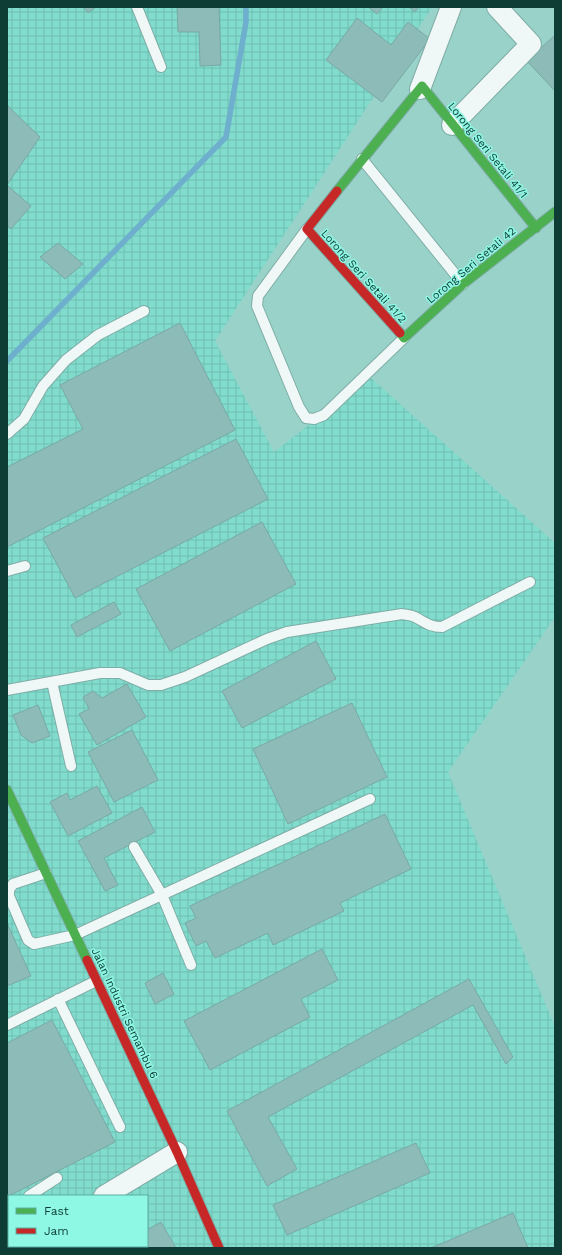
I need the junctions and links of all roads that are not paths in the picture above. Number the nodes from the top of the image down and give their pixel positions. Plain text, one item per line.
1 (137, 7) edge
2 (451, 7) edge
3 (497, 7) edge
4 (161, 67) dead end
5 (421, 88) junction
6 (452, 125) junction
7 (362, 159) junction
8 (555, 212) edge
9 (536, 228) junction
10 (307, 229) junction
11 (463, 284) junction
12 (144, 311) dead end
13 (404, 338) junction
14 (7, 434) edge
15 (25, 566) dead end
16 (7, 571) edge
17 (530, 582) dead end
18 (52, 682) junction
19 (7, 690) edge
20 (71, 766) dead end
21 (7, 790) edge
22 (370, 799) dead end
23 (134, 847) dead end
24 (46, 873) junction
25 (162, 895) junction
26 (75, 936) junction
27 (191, 965) dead end
28 (96, 981) junction
29 (58, 999) junction
30 (7, 1025) edge
31 (120, 1127) dead end
32 (177, 1152) junction
33 (57, 1178) dead end
34 (31, 1195) edge
35 (106, 1195) edge
36 (219, 1248) edge

1 - 4 lane
2 - 5 street
3 - 6 street
5 - 6 street, Lorong Seri Setali 41/1
5 - 7 street
6 - 9 street, Lorong Seri Setali 41/1
7 - 10 street
7 - 11 lane
8 - 9 street, Lorong Seri Setali 42
9 - 11 street, Lorong Seri Setali 42
10 - 13 street, Lorong Seri Setali 41/2
10 - 13 lane
11 - 13 street, Lorong Seri Setali 42
12 - 14 lane
15 - 16 lane
17 - 18 lane
18 - 19 lane
18 - 20 lane
21 - 24 street, Jalan Industri Semambu 6
22 - 25 lane
23 - 25 lane
24 - 26 street, Jalan Industri Semambu 6
24 - 26 lane
25 - 26 lane
25 - 27 lane
26 - 28 street, Jalan Industri Semambu 6
28 - 29 lane
28 - 32 street, Jalan Industri Semambu 6
29 - 30 lane
29 - 31 lane
32 - 35 street
32 - 36 street, Jalan Industri Semambu 6
33 - 34 lane

